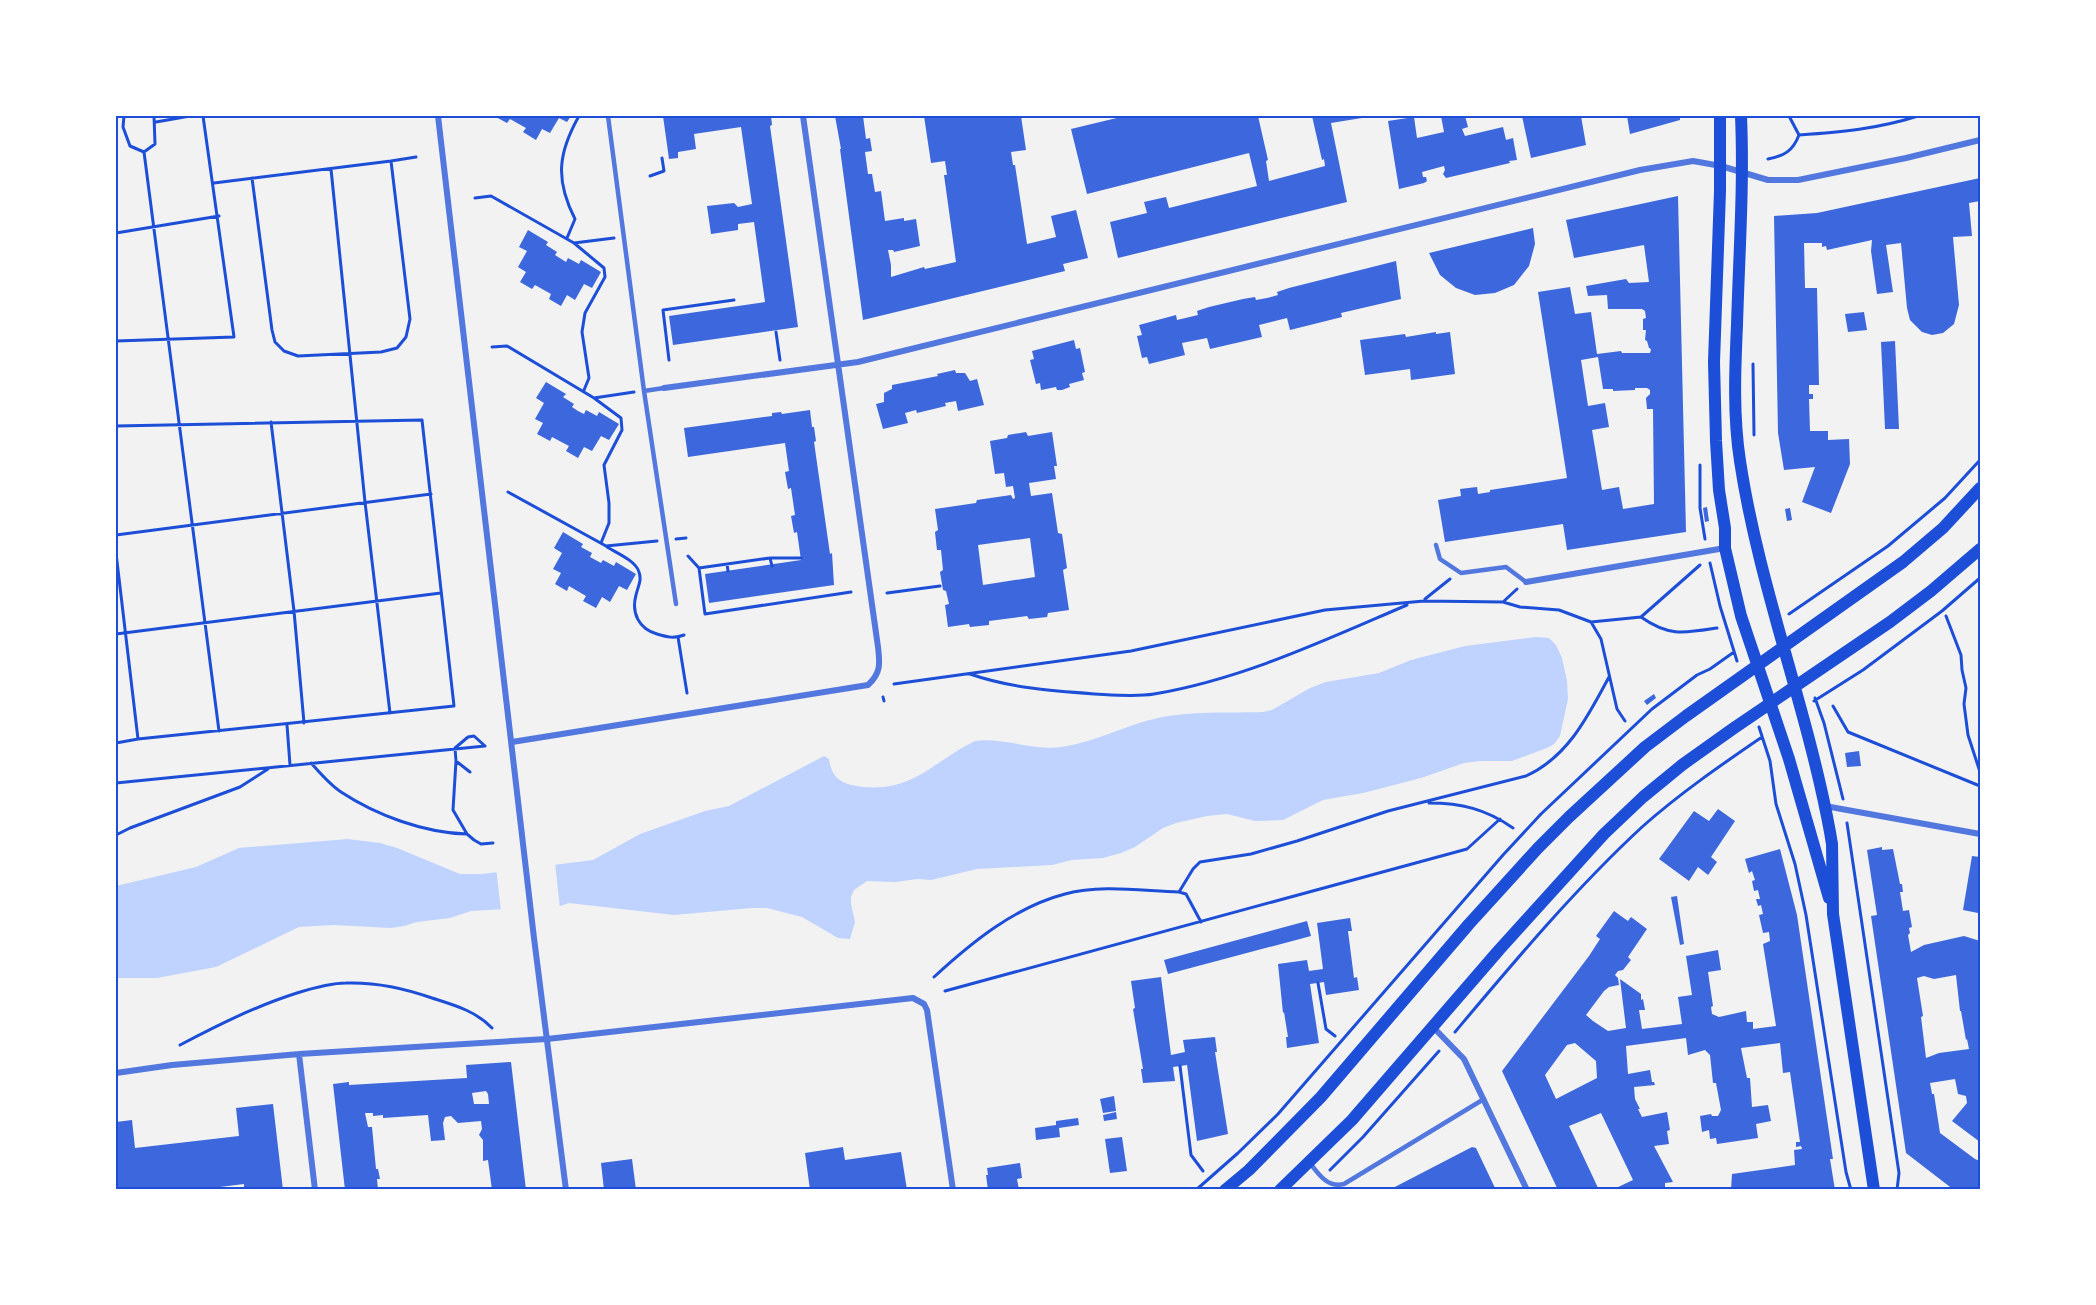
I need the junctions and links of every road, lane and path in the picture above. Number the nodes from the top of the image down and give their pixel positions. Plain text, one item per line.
1 (124, 116) edge
2 (154, 116) edge
3 (190, 116) edge
4 (203, 116) edge
5 (438, 116) edge
6 (579, 116) edge
7 (608, 116) edge
8 (803, 116) edge
9 (1720, 116) edge
10 (1740, 116) edge
11 (1790, 116) edge
12 (1918, 116) edge
13 (156, 122) junction
14 (123, 127) junction
15 (116, 128) edge
16 (1799, 135) junction
17 (1980, 140) edge
18 (144, 152) junction
19 (416, 157) dead end
20 (663, 158) dead end
21 (1768, 159) dead end
22 (390, 161) junction
23 (1721, 166) junction
24 (331, 168) junction
25 (1742, 172) junction
26 (650, 176) dead end
27 (252, 178) junction
28 (214, 183) junction
29 (475, 198) dead end
30 (219, 216) junction
31 (154, 226) junction
32 (116, 233) edge
33 (625, 237) junction
34 (567, 238) junction
35 (574, 243) junction
36 (734, 300) dead end
37 (776, 332) dead end
38 (169, 339) junction
39 (116, 341) edge
40 (492, 347) dead end
41 (350, 353) junction
42 (669, 360) dead end
43 (780, 361) dead end
44 (837, 365) junction
45 (1752, 383) dead end
46 (664, 388) joint
47 (584, 390) junction
48 (644, 391) junction
49 (594, 398) junction
50 (358, 421) junction
51 (271, 422) junction
52 (116, 426) edge
53 (178, 426) junction
54 (1755, 445) dead end
55 (1980, 460) edge
56 (1700, 463) dead end
57 (1980, 488) edge
58 (508, 492) dead end
59 (431, 494) junction
60 (365, 502) junction
61 (282, 513) junction
62 (191, 525) junction
63 (116, 535) edge
64 (686, 538) dead end
65 (1706, 539) dead end
66 (666, 540) junction
67 (601, 543) junction
68 (1437, 545) dead end
69 (606, 546) junction
70 (1725, 548) junction
71 (1980, 549) edge
72 (116, 553) edge
73 (688, 556) dead end
74 (770, 558) junction
75 (801, 558) dead end
76 (1705, 561) dead end
77 (1710, 561) dead end
78 (727, 564) junction
79 (772, 566) dead end
80 (699, 568) junction
81 (728, 571) dead end
82 (1461, 573) junction
83 (1980, 578) edge
84 (1526, 582) junction
85 (940, 586) dead end
86 (851, 592) dead end
87 (441, 593) junction
88 (887, 593) dead end
89 (1812, 599) dead end
90 (378, 601) junction
91 (1424, 601) junction
92 (1503, 602) junction
93 (1412, 603) junction
94 (676, 604) dead end
95 (294, 611) junction
96 (1946, 616) dead end
97 (1641, 617) junction
98 (1591, 622) junction
99 (204, 623) junction
100 (1717, 628) dead end
101 (124, 633) junction
102 (116, 634) edge
103 (684, 635) dead end
104 (678, 638) junction
105 (1783, 645) junction
106 (1757, 664) junction
107 (967, 673) junction
108 (1741, 675) junction
109 (1609, 678) junction
110 (894, 684) dead end
111 (1837, 685) dead end
112 (1795, 687) junction
113 (687, 693) dead end
114 (1770, 704) junction
115 (1833, 706) dead end
116 (390, 713) junction
117 (1755, 714) junction
118 (1625, 721) dead end
119 (304, 723) junction
120 (1824, 723) dead end
121 (287, 724) junction
122 (219, 731) junction
123 (138, 739) junction
124 (512, 742) junction
125 (116, 743) edge
126 (455, 748) junction
127 (1743, 750) dead end
128 (456, 761) junction
129 (311, 763) junction
130 (290, 765) junction
131 (269, 768) junction
132 (470, 772) dead end
133 (1980, 772) edge
134 (116, 783) edge
135 (1841, 786) dead end
136 (1980, 786) edge
137 (1424, 803) junction
138 (1825, 806) junction
139 (1500, 819) junction
140 (1848, 825) dead end
141 (1513, 828) dead end
142 (467, 834) junction
143 (1980, 834) edge
144 (116, 835) edge
145 (493, 843) dead end
146 (1179, 892) junction
147 (1833, 914) junction
148 (1201, 922) junction
149 (934, 977) dead end
150 (1318, 983) dead end
151 (945, 991) dead end
152 (1465, 1020) dead end
153 (1433, 1027) junction
154 (492, 1028) dead end
155 (1335, 1036) dead end
156 (547, 1039) junction
157 (180, 1045) dead end
158 (299, 1054) junction
159 (1180, 1066) dead end
160 (1424, 1068) dead end
161 (116, 1073) edge
162 (1484, 1099) junction
163 (1309, 1162) junction
164 (1203, 1171) dead end
165 (1322, 1177) junction
166 (315, 1190) edge
167 (566, 1190) edge
168 (953, 1190) edge
169 (1225, 1190) edge
170 (1280, 1190) edge
171 (1527, 1190) edge
172 (1851, 1190) edge
173 (1874, 1190) edge
174 (1897, 1190) edge

1 - 14 path
2 - 13 path
3 - 13 path
4 - 28 path
5 - 124 street
6 - 34 path
7 - 33 lane
8 - 44 street
9 - 23 main road
10 - 25 main road
11 - 16 path
12 - 16 path
13 - 18 path
14 - 15 path
14 - 18 path
16 - 21 path
17 - 25 street
18 - 31 path
19 - 22 path
20 - 26 path
22 - 24 path
22 - 41 path
23 - 25 street
23 - 44 street
23 - 70 main road
24 - 27 path
24 - 41 path
25 - 105 main road
27 - 28 path
27 - 41 path
28 - 30 path
29 - 34 path
30 - 31 path
30 - 38 path
31 - 32 path
31 - 38 path
33 - 35 path
33 - 48 lane
34 - 35 path
35 - 47 path
36 - 42 path
37 - 43 path
38 - 39 path
38 - 53 path
40 - 47 path
41 - 50 path
44 - 46 street
44 - 124 street
45 - 54 path
46 - 48 lane
47 - 49 path
48 - 49 path
48 - 66 lane
49 - 67 path
50 - 51 path
50 - 59 path
50 - 60 path
51 - 53 path
51 - 61 path
52 - 53 path
53 - 62 path
55 - 89 path
56 - 65 path
57 - 105 main road
58 - 67 path
59 - 60 path
59 - 87 path
60 - 61 path
60 - 90 path
61 - 62 path
61 - 95 path
62 - 63 path
62 - 99 path
64 - 66 path
66 - 69 path
66 - 94 lane
67 - 69 path
68 - 82 lane
69 - 104 path
70 - 84 street
70 - 106 main road
71 - 112 main road
72 - 101 path
73 - 80 path
74 - 75 path
74 - 78 path
74 - 79 path
76 - 97 path
77 - 108 path
78 - 80 path
78 - 81 path
80 - 86 path
82 - 84 lane
82 - 91 path
83 - 111 path
84 - 92 path
85 - 88 path
87 - 90 path
87 - 116 path
90 - 95 path
90 - 116 path
91 - 92 path
91 - 93 path
92 - 98 path
93 - 107 path
93 - 107 path
95 - 99 path
95 - 119 path
96 - 133 path
97 - 98 path
97 - 100 path
98 - 109 path
99 - 101 path
99 - 122 path
101 - 102 path
101 - 123 path
103 - 104 path
104 - 113 path
105 - 106 main road
105 - 112 main road
106 - 108 main road
106 - 114 main road
107 - 110 path
108 - 169 main road
109 - 118 path
109 - 137 path
112 - 114 main road
112 - 138 main road
114 - 117 main road
114 - 147 main road
115 - 136 path
116 - 119 path
117 - 153 main road
117 - 172 path
119 - 121 path
120 - 135 path
121 - 122 path
121 - 130 path
122 - 123 path
123 - 125 path
124 - 156 street
126 - 126 path
126 - 128 path
126 - 129 path
127 - 152 path
128 - 132 path
128 - 142 path
129 - 130 path
129 - 142 path
130 - 131 path
131 - 134 path
131 - 144 path
137 - 139 path
137 - 146 path
138 - 143 street
138 - 147 main road
139 - 141 path
139 - 148 path
140 - 174 path
142 - 145 path
146 - 148 path
146 - 149 path
147 - 173 main road
148 - 151 path
150 - 155 path
153 - 162 street
153 - 163 main road
154 - 157 path
156 - 158 street
156 - 167 street
156 - 168 street
158 - 161 street
158 - 166 street
159 - 164 path
160 - 165 path
162 - 165 lane
162 - 171 street
163 - 165 lane
163 - 170 main road

